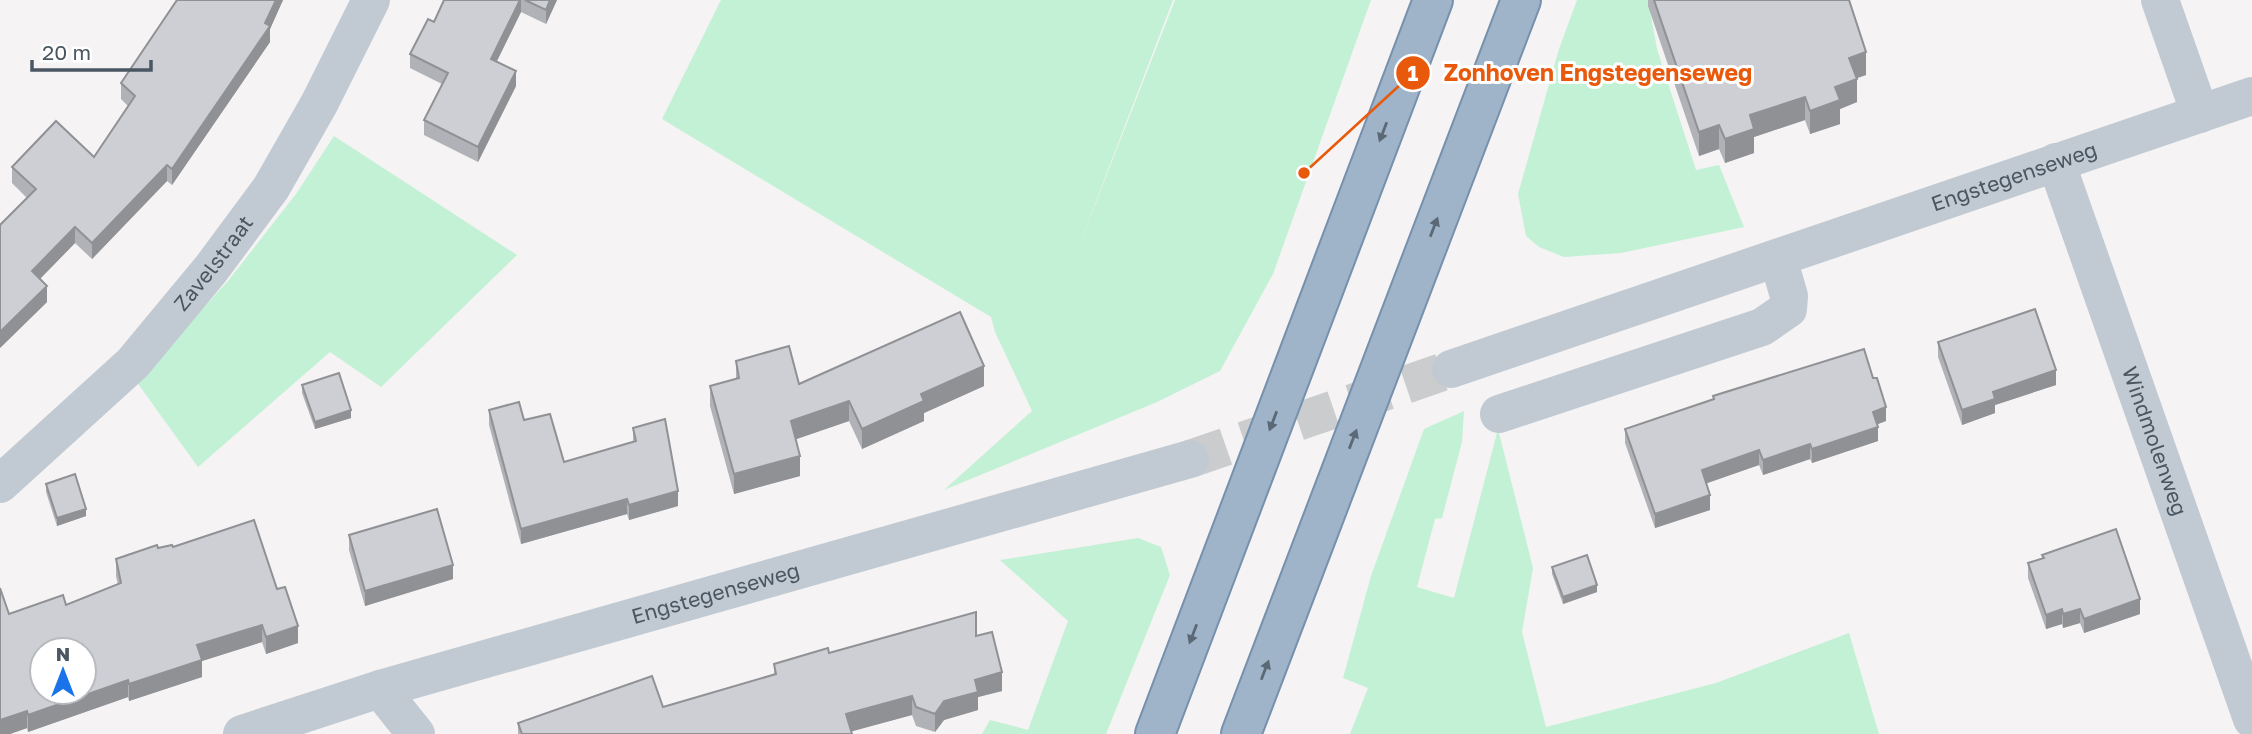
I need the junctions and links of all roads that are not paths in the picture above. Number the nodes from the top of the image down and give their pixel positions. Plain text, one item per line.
1 (371, 0) edge
2 (1433, 0) edge
3 (1521, 0) edge
4 (2160, 0) edge
5 (2252, 96) edge
6 (2200, 114) junction
7 (2056, 162) junction
8 (1778, 258) junction
9 (1451, 369) tunnel mouth
10 (1499, 414) dead end
11 (1190, 458) tunnel mouth
12 (0, 484) edge
13 (380, 689) junction
14 (2252, 719) edge
15 (242, 734) edge
16 (416, 734) edge
17 (1155, 734) edge
18 (1241, 734) edge

1 - 12 street, Zavelstraat
2 -> 17 highway
18 -> 3 highway
4 - 6 street
5 - 6 street, Engstegenseweg
6 - 7 street, Engstegenseweg
7 - 8 street, Engstegenseweg
7 - 14 street, Windmolenweg
8 - 9 street, Engstegenseweg
8 - 10 street
11 - 13 street, Engstegenseweg
13 - 15 street, Engstegenseweg
13 - 16 street

